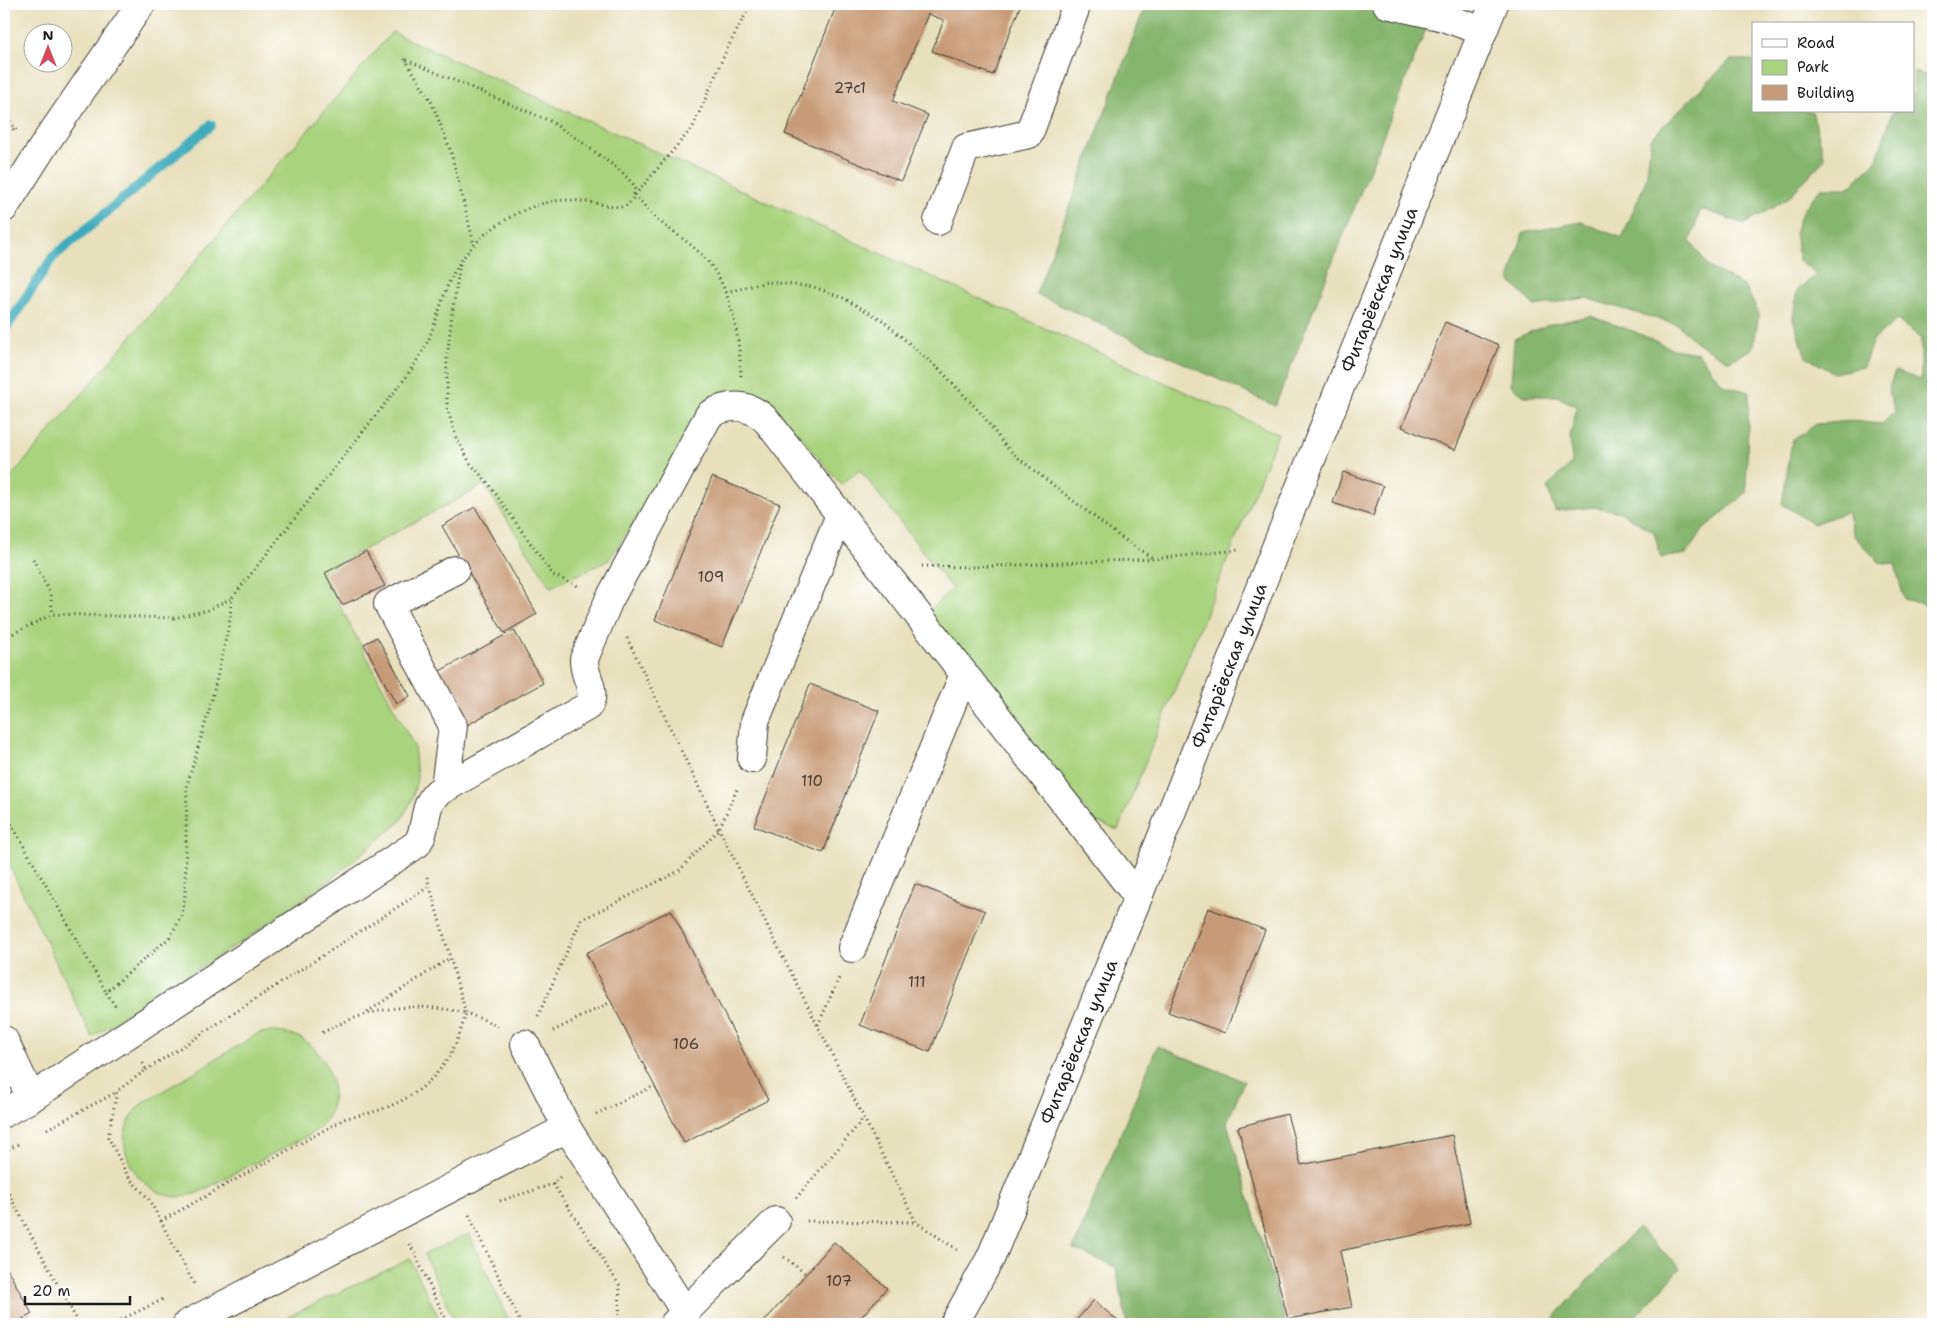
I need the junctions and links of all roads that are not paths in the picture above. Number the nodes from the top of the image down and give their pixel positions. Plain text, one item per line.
1 (141, 4) edge
2 (1077, 4) edge
3 (1387, 4) edge
4 (1494, 4) edge
5 (1483, 31) junction
6 (4, 208) edge
7 (938, 221) dead end
8 (840, 515) junction
9 (455, 570) dead end
10 (964, 674) junction
11 (752, 759) road end
12 (445, 787) junction
13 (1138, 897) junction
14 (852, 948) road end
15 (4, 1040) edge
16 (525, 1044) road end
17 (31, 1098) junction
18 (4, 1114) edge
19 (566, 1128) junction
20 (776, 1221) road end
21 (230, 1315) edge
22 (679, 1318) edge
23 (187, 1324) edge
24 (954, 1324) edge

1 - 6 street
2 - 7 street
3 - 5 street
4 - 5 street, Фитарёвская улица
5 - 13 street, Фитарёвская улица
8 - 10 street
8 - 11 street
8 - 12 street
9 - 12 street
10 - 13 street
10 - 14 street
12 - 17 street
13 - 24 street, Фитарёвская улица
15 - 17 street
16 - 19 street
17 - 18 street
19 - 21 street
19 - 22 street
20 - 22 street
21 - 23 street

